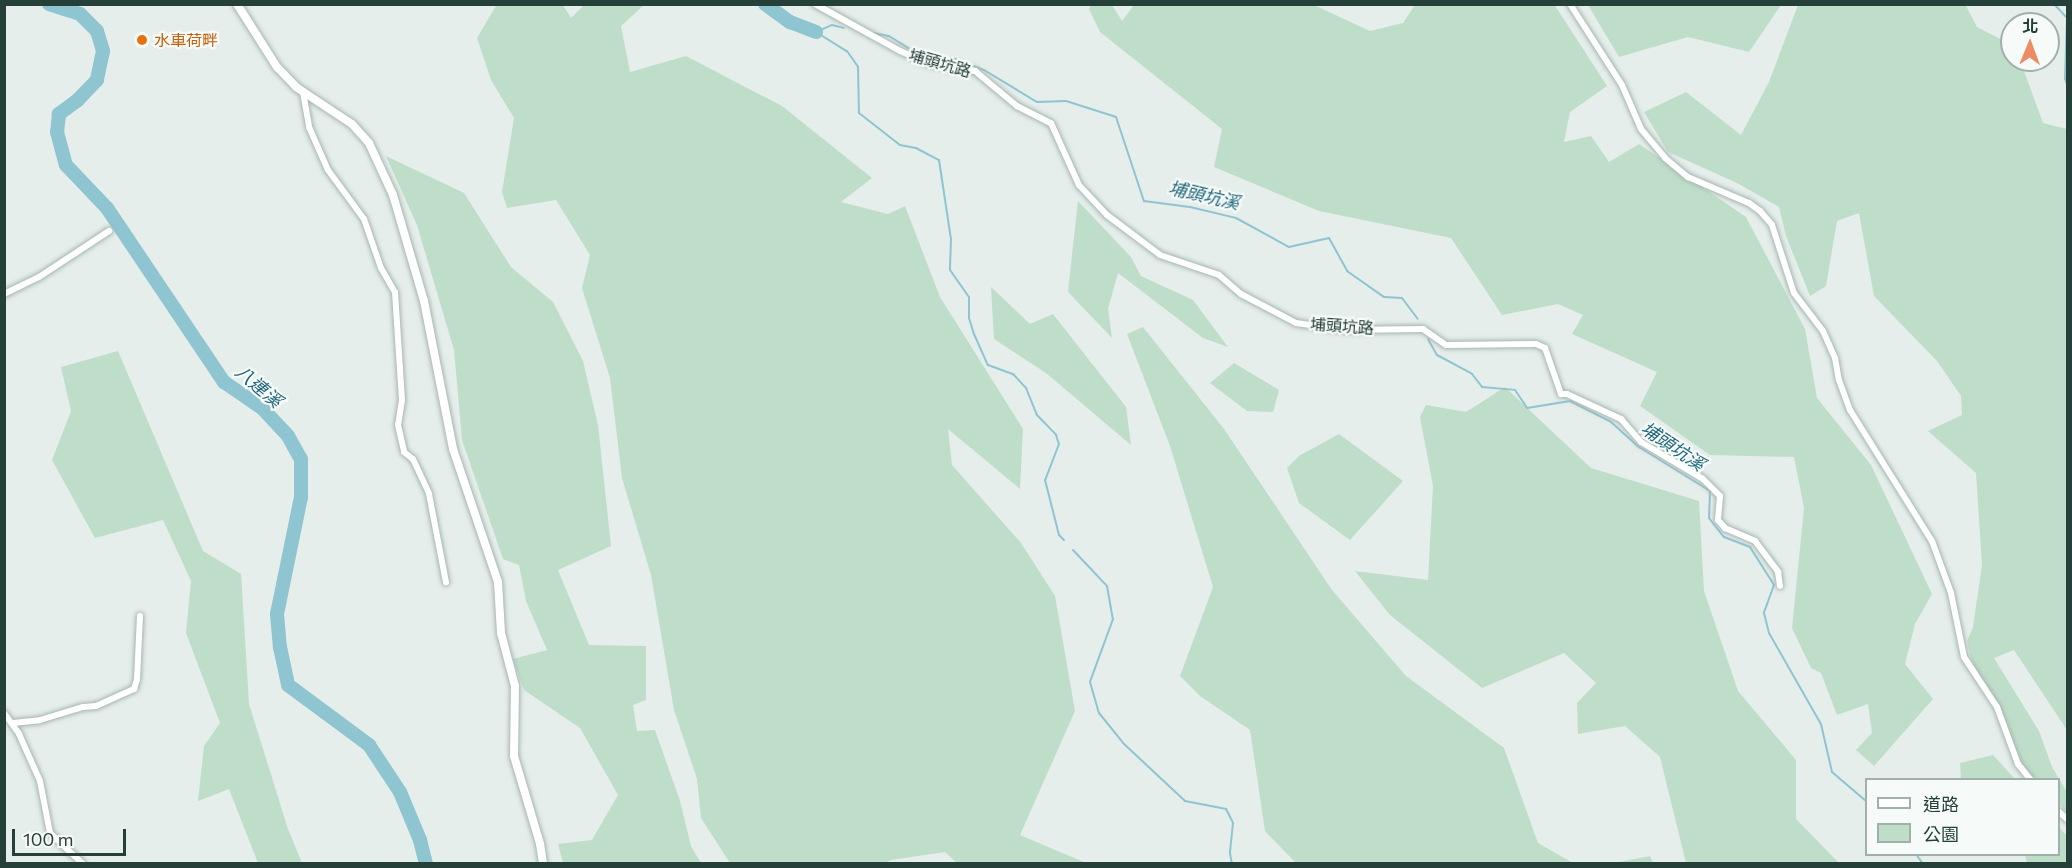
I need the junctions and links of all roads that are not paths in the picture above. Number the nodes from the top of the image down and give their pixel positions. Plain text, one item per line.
1 (237, 4) edge
2 (815, 4) edge
3 (1570, 4) edge
4 (303, 92) junction
5 (110, 231) dead end
6 (4, 294) edge
7 (446, 582) dead end
8 (1780, 586) dead end
9 (140, 616) dead end
10 (4, 713) edge
11 (13, 723) junction
12 (2029, 778) edge
13 (83, 864) edge
14 (543, 864) edge

1 - 4 street
2 - 8 street, 埔頭坑路
3 - 12 street
4 - 7 street
4 - 14 street
5 - 6 street
9 - 11 street
10 - 11 street
11 - 13 street

